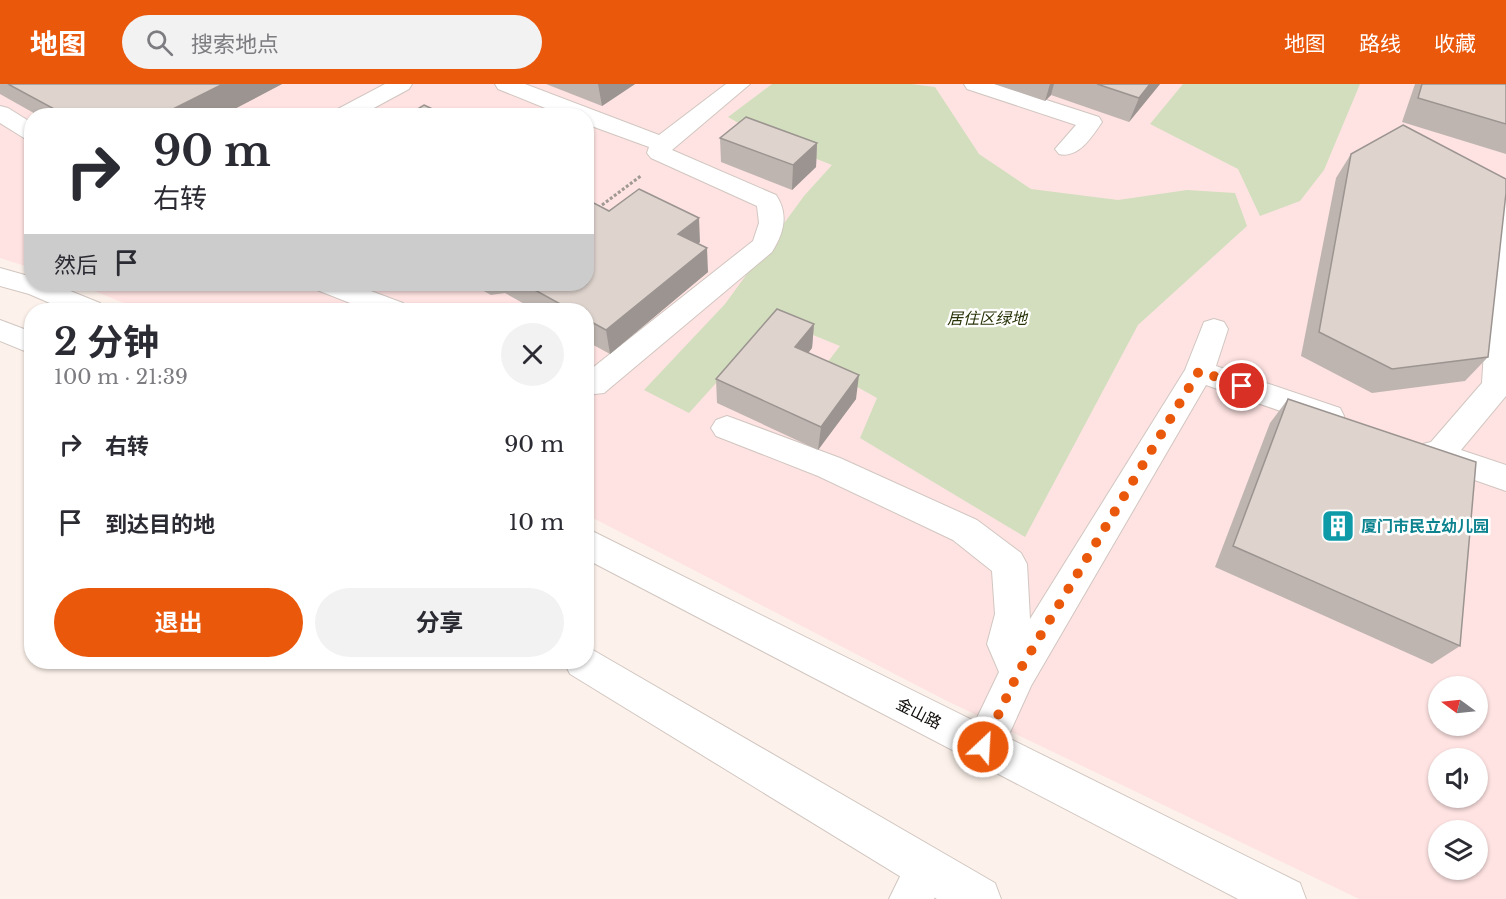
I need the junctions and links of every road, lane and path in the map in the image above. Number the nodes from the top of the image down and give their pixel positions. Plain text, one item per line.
1 (360, 84) edge
2 (506, 84) edge
3 (739, 84) edge
4 (975, 84) edge
5 (391, 89) edge
6 (357, 108) edge
7 (566, 108) edge
8 (0, 113) edge
9 (594, 119) edge
10 (24, 128) edge
11 (1067, 149) dead end
12 (664, 150) junction
13 (1506, 192) edge
14 (596, 209) edge
15 (0, 277) edge
16 (24, 284) edge
17 (46, 291) edge
18 (345, 291) edge
19 (74, 303) edge
20 (375, 303) edge
21 (1214, 329) dead end
22 (0, 330) edge
23 (24, 340) edge
24 (1199, 371) junction
25 (594, 384) edge
26 (1352, 424) edge
27 (727, 428) dead end
28 (1406, 443) edge
29 (1439, 454) junction
30 (1506, 478) edge
31 (594, 546) edge
32 (594, 669) edge
33 (1018, 673) junction
34 (983, 747) junction
35 (919, 884) edge
36 (979, 899) edge
37 (1284, 899) edge

1 - 5 street
2 - 7 street
3 - 12 street
4 - 11 street
5 - 6 street
8 - 10 street
9 - 12 street
12 - 14 path
12 - 25 street
13 - 29 street
15 - 16 street
17 - 19 street
18 - 20 street
21 - 24 street
22 - 23 street
24 - 26 street
24 - 33 street
27 - 33 street
28 - 29 street
29 - 30 street
31 - 34 street, 金山路
32 - 35 street
33 - 34 street
34 - 37 street, 金山路
35 - 36 street

